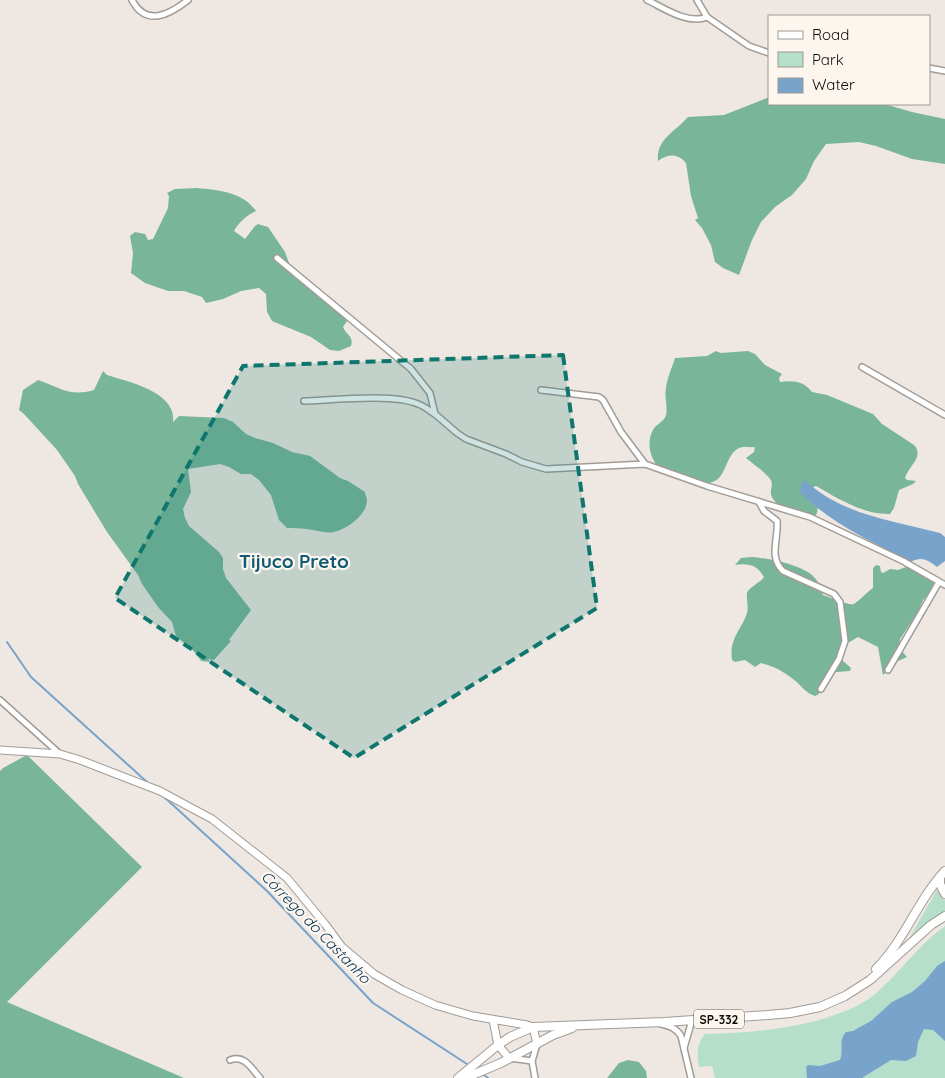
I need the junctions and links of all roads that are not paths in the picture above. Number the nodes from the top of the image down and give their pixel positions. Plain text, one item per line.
1 (132, 0) edge
2 (188, 0) edge
3 (647, 0) edge
4 (697, 0) edge
5 (707, 17) junction
6 (768, 53) edge
7 (930, 68) edge
8 (945, 70) edge
9 (277, 258) dead end
10 (862, 367) dead end
11 (540, 390) dead end
12 (304, 401) dead end
13 (435, 414) junction
14 (945, 415) edge
15 (645, 464) junction
16 (759, 502) junction
17 (939, 582) junction
18 (945, 585) edge
19 (888, 670) dead end
20 (821, 689) dead end
21 (0, 700) edge
22 (0, 750) edge
23 (60, 754) junction
24 (942, 874) edge
25 (945, 894) edge
26 (945, 916) edge
27 (855, 990) junction
28 (493, 1020) junction
29 (692, 1020) junction
30 (647, 1023) junction
31 (579, 1026) junction
32 (533, 1027) junction
33 (537, 1044) junction
34 (498, 1045) junction
35 (684, 1049) junction
36 (509, 1058) junction
37 (230, 1060) dead end
38 (532, 1061) junction
39 (260, 1078) edge
40 (458, 1078) edge
41 (466, 1078) edge
42 (535, 1078) edge
43 (691, 1078) edge

1 - 2 street
3 - 5 street
4 - 5 street
5 - 6 street
7 - 8 street
9 - 13 street
10 - 14 street
11 - 15 street
12 - 13 street
13 - 15 street
15 - 16 street
16 - 17 street
16 - 20 street
17 - 18 street
17 - 19 street
21 - 23 street
22 - 23 main road
23 - 28 main road
24 - 25 main road
24 - 27 main road, SP-332
26 - 27 main road, SP-332
27 - 29 main road, SP-332
28 - 32 main road
28 - 34 main road
29 - 30 main road, SP-332
29 - 35 street
30 - 31 main road, SP-332
30 - 35 street
31 - 32 main road, SP-332
31 - 33 main road, SP-332
32 - 33 main road
32 - 34 main road, SP-332
33 - 36 main road, SP-332
33 - 38 street
34 - 36 main road
34 - 40 main road, SP-332
35 - 43 street
36 - 38 street
36 - 41 main road, SP-332
37 - 39 street
38 - 42 street

